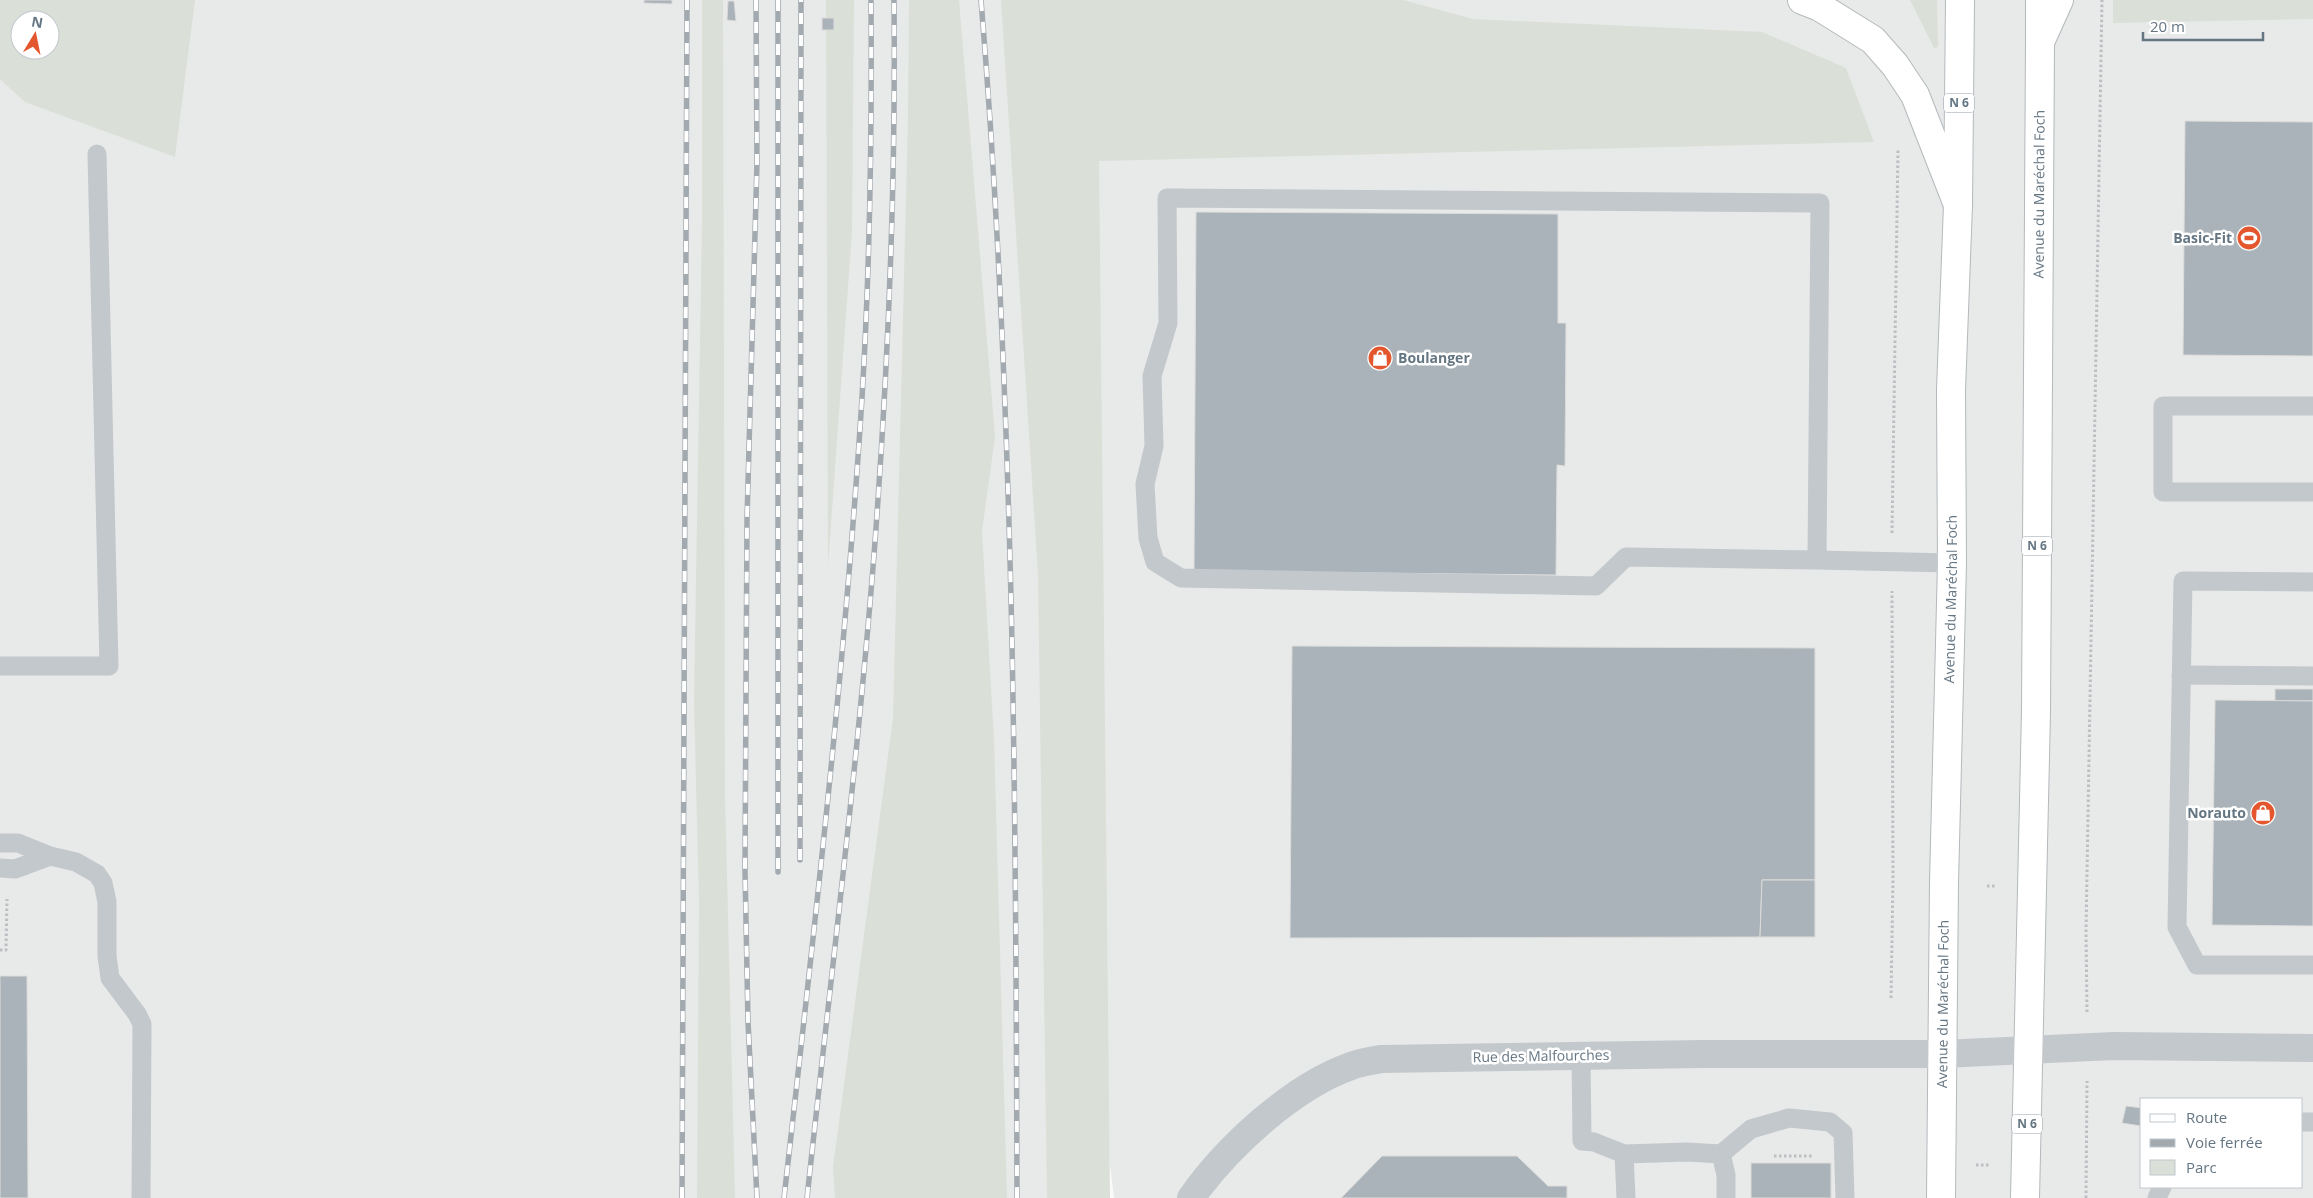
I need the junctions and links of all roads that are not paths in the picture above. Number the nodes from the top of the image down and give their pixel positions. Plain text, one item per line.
1 (1802, 0) edge
2 (1960, 0) edge
3 (2040, 0) edge
4 (2059, 0) edge
5 (2040, 42) junction
6 (98, 154) dead end
7 (1958, 205) junction
8 (2313, 406) edge
9 (2313, 492) edge
10 (1817, 560) junction
11 (1952, 563) junction
12 (2313, 582) edge
13 (0, 666) edge
14 (2181, 675) junction
15 (2313, 676) edge
16 (0, 843) edge
17 (50, 856) junction
18 (4, 869) edge
19 (2313, 965) edge
20 (2313, 1048) edge
21 (2028, 1050) junction
22 (1942, 1054) junction
23 (1580, 1056) junction
24 (1726, 1150) junction
25 (1624, 1154) junction
26 (141, 1198) edge
27 (1191, 1198) edge
28 (1626, 1198) edge
29 (1726, 1198) edge
30 (1846, 1198) edge
31 (1941, 1198) edge
32 (2025, 1198) edge

1 - 7 main road
2 - 7 main road, Avenue du Maréchal Foch / N 6
3 - 5 main road, Avenue du Maréchal Foch / N 6
4 - 5 main road
5 - 21 main road, Avenue du Maréchal Foch / N 6
6 - 13 lane
7 - 11 main road, Avenue du Maréchal Foch / N 6
8 - 9 lane
10 - 10 lane
10 - 11 lane
11 - 22 main road, Avenue du Maréchal Foch / N 6
12 - 14 lane
14 - 15 lane
14 - 19 lane
16 - 17 lane
17 - 18 lane
17 - 26 lane
20 - 21 street, Rue des Malfourches
21 - 22 street, Rue des Malfourches
21 - 32 main road, Avenue du Maréchal Foch / N 6
22 - 23 street, Rue des Malfourches
22 - 31 main road, Avenue du Maréchal Foch / N 6
23 - 25 lane
23 - 27 street, Rue des Malfourches
24 - 25 lane
24 - 29 lane
24 - 30 lane
25 - 28 lane

